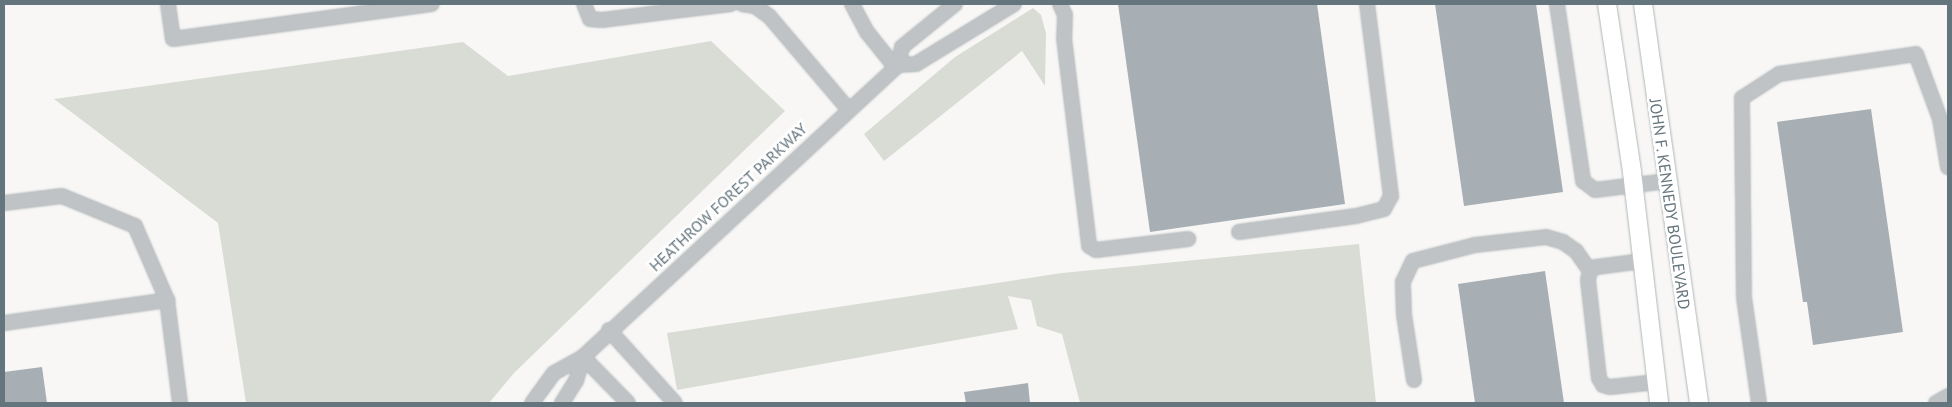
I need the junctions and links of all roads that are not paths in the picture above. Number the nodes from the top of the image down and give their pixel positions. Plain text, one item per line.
1 (168, 4) edge
2 (432, 4) edge
3 (584, 4) edge
4 (731, 4) edge
5 (742, 4) edge
6 (852, 4) edge
7 (955, 4) edge
8 (1014, 4) edge
9 (1060, 4) edge
10 (1367, 4) edge
11 (1558, 4) edge
12 (1607, 4) edge
13 (1643, 4) edge
14 (896, 66) junction
15 (849, 110) junction
16 (1948, 167) edge
17 (1667, 181) junction
18 (1634, 186) junction
19 (4, 203) edge
20 (1239, 232) dead end
21 (1188, 239) dead end
22 (1643, 261) junction
23 (1590, 271) junction
24 (167, 300) junction
25 (4, 323) edge
26 (609, 330) junction
27 (583, 357) junction
28 (1414, 380) dead end
29 (1657, 382) junction
30 (1948, 396) edge
31 (180, 403) edge
32 (532, 403) edge
33 (562, 403) edge
34 (628, 403) edge
35 (676, 403) edge
36 (1659, 403) edge
37 (1699, 403) edge
38 (1759, 403) edge
39 (1936, 403) edge

1 - 2 street
3 - 4 street
5 - 15 street
6 - 14 street
7 - 14 street, HEATHROW FOREST PARKWAY
8 - 14 street
9 - 21 street
10 - 20 street
11 - 18 street
12 - 18 main road, JOHN F. KENNEDY BOULEVARD
13 - 17 main road, JOHN F. KENNEDY BOULEVARD
14 - 15 street, HEATHROW FOREST PARKWAY
15 - 26 street, HEATHROW FOREST PARKWAY
16 - 38 street
17 - 18 street
17 - 37 main road, JOHN F. KENNEDY BOULEVARD
18 - 22 main road, JOHN F. KENNEDY BOULEVARD
19 - 24 street
22 - 23 street
22 - 29 main road, JOHN F. KENNEDY BOULEVARD
23 - 28 street
23 - 29 street
24 - 25 street
24 - 31 street
26 - 27 street, HEATHROW FOREST PARKWAY
26 - 35 street
27 - 32 street, HEATHROW FOREST PARKWAY
27 - 33 street, HEATHROW FOREST PARKWAY
27 - 34 street
29 - 36 main road, JOHN F. KENNEDY BOULEVARD
30 - 39 street

